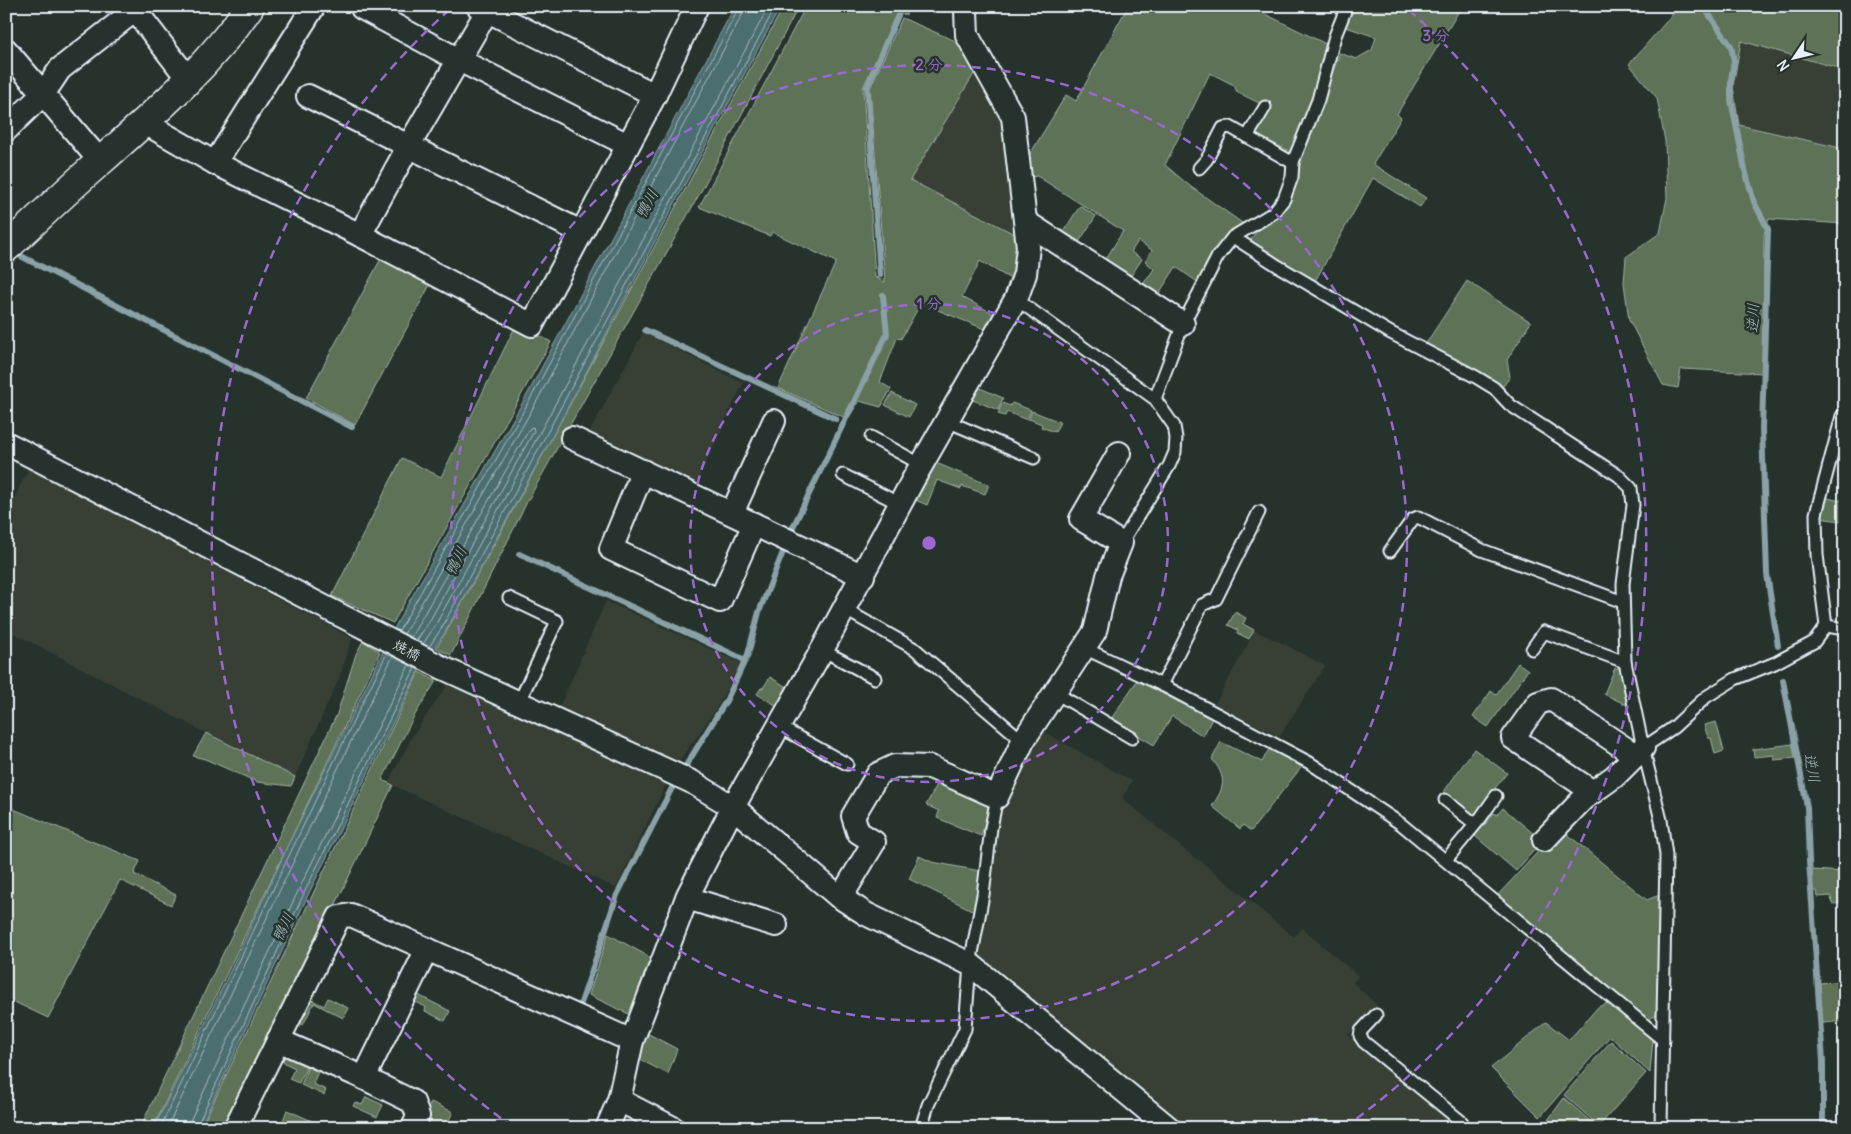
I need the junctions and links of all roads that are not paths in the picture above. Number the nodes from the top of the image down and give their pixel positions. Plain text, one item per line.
1 (250, 6) edge
2 (314, 6) edge
3 (697, 6) edge
4 (968, 6) edge
5 (1347, 6) edge
6 (134, 8) edge
7 (362, 8) dead end
8 (485, 8) edge
9 (6, 50) edge
10 (458, 60) junction
11 (189, 80) junction
12 (44, 93) junction
13 (655, 95) junction
14 (308, 96) dead end
15 (1265, 107) dead end
16 (145, 123) junction
17 (6, 130) edge
18 (1247, 137) junction
19 (628, 145) junction
20 (408, 147) junction
21 (100, 161) junction
22 (215, 164) junction
23 (1293, 164) junction
24 (1199, 168) dead end
25 (1026, 222) junction
26 (581, 232) junction
27 (360, 235) junction
28 (1233, 237) junction
29 (6, 248) edge
30 (1016, 299) junction
31 (1183, 324) junction
32 (1154, 398) junction
33 (1845, 417) edge
34 (774, 421) dead end
35 (947, 421) junction
36 (871, 437) dead end
37 (572, 438) dead end
38 (6, 443) edge
39 (1120, 453) dead end
40 (1034, 458) dead end
41 (922, 465) junction
42 (643, 471) junction
43 (843, 475) dead end
44 (900, 504) junction
45 (1259, 512) dead end
46 (732, 513) junction
47 (754, 524) junction
48 (1121, 543) junction
49 (1390, 551) dead end
50 (863, 576) junction
51 (508, 598) dead end
52 (1623, 602) junction
53 (844, 609) junction
54 (1826, 626) junction
55 (1845, 629) edge
56 (1084, 648) junction
57 (1532, 649) dead end
58 (822, 650) junction
59 (1625, 662) junction
60 (875, 678) dead end
61 (1162, 685) junction
62 (1054, 692) junction
63 (519, 702) junction
64 (778, 726) junction
65 (1132, 738) dead end
66 (1023, 740) junction
67 (1639, 752) junction
68 (847, 764) dead end
69 (1593, 792) junction
70 (1496, 796) dead end
71 (997, 797) junction
72 (1445, 800) dead end
73 (733, 807) junction
74 (1476, 824) junction
75 (1544, 840) dead end
76 (1446, 860) junction
77 (838, 896) junction
78 (687, 898) junction
79 (776, 925) dead end
80 (427, 949) junction
81 (970, 964) junction
82 (1376, 1015) dead end
83 (278, 1040) junction
84 (1663, 1040) junction
85 (632, 1041) junction
86 (364, 1078) junction
87 (618, 1100) junction
88 (1160, 1125) edge
89 (235, 1128) edge
90 (413, 1128) edge
91 (607, 1128) edge
92 (673, 1128) edge
93 (921, 1128) edge
94 (1462, 1128) edge
95 (1661, 1128) edge

1 - 11 street
2 - 22 street
3 - 13 street
4 - 25 street
5 - 23 lane
6 - 11 street
6 - 12 street
7 - 10 street
8 - 10 street
8 - 13 street
9 - 12 street
10 - 19 street
10 - 20 street
11 - 16 street
12 - 17 street
12 - 21 street
13 - 19 street
14 - 20 street
15 - 18 lane
16 - 21 street
16 - 22 street
18 - 23 lane
18 - 24 lane
19 - 26 street
20 - 26 street
20 - 27 street
21 - 29 street
22 - 27 street
23 - 28 lane
25 - 30 street
25 - 31 street
26 - 27 street
28 - 31 lane
28 - 52 lane
30 - 32 lane
30 - 35 street
31 - 32 lane
32 - 48 lane
33 - 54 lane
34 - 46 street
35 - 40 lane
35 - 41 street
36 - 41 lane
37 - 42 street
38 - 63 street, 焼橋
39 - 48 street
41 - 44 street
42 - 46 street
42 - 47 street
43 - 44 lane
44 - 50 street
45 - 61 lane
46 - 47 street
47 - 50 street
48 - 56 street
49 - 52 lane
50 - 53 street
51 - 63 lane
52 - 59 lane
53 - 58 street
53 - 66 lane
54 - 55 lane
54 - 67 lane
56 - 61 lane
56 - 62 street
57 - 59 lane
58 - 60 lane
58 - 64 street
59 - 67 lane
61 - 76 lane
62 - 65 lane
62 - 66 street
63 - 73 street, 焼橋
64 - 68 lane
64 - 73 street
66 - 71 street
67 - 69 street
67 - 69 street
67 - 84 lane
69 - 75 street
70 - 74 lane
71 - 77 street
71 - 81 lane
72 - 74 lane
73 - 77 street, 焼橋
73 - 78 street
74 - 76 lane
76 - 84 lane
77 - 81 street, 焼橋
78 - 79 street
78 - 85 street
80 - 83 street
80 - 85 street
80 - 86 street
81 - 88 street, 焼橋
81 - 93 lane
82 - 94 lane
83 - 86 street
83 - 89 street
84 - 95 lane
85 - 87 street
86 - 90 street
87 - 91 street
87 - 92 street

